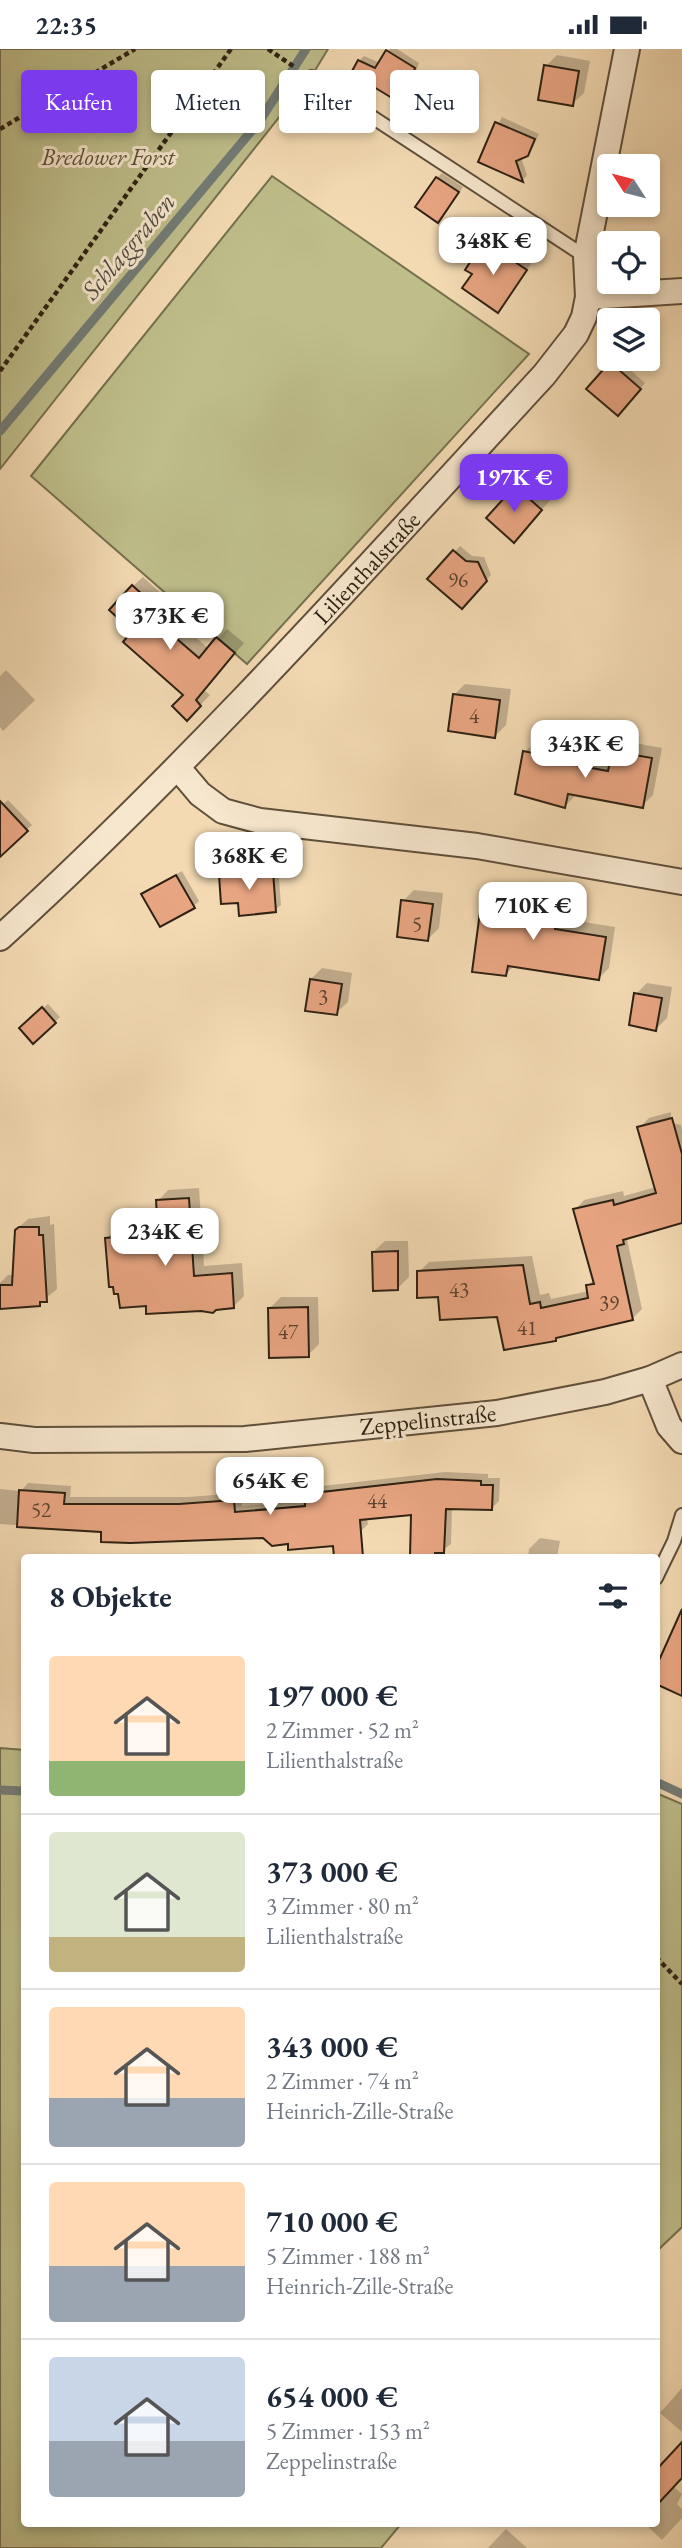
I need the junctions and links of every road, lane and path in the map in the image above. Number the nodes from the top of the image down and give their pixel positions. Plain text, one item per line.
1 (135, 49) edge
2 (231, 49) edge
3 (268, 49) edge
4 (627, 49) edge
5 (274, 54) dead end
6 (376, 120) edge
7 (0, 129) edge
8 (586, 257) junction
9 (682, 291) edge
10 (588, 297) junction
11 (0, 371) edge
12 (178, 768) junction
13 (682, 882) edge
14 (0, 938) edge
15 (682, 1365) edge
16 (650, 1378) junction
17 (0, 1436) edge
18 (682, 1441) edge
19 (682, 1515) edge
20 (660, 1570) edge
21 (660, 1961) edge
22 (682, 1984) edge

1 - 7 path
2 - 11 path
3 - 5 path
4 - 8 street, Lilienthalstraße
6 - 8 lane
8 - 10 street, Lilienthalstraße
9 - 10 street
10 - 12 street, Lilienthalstraße
12 - 13 street
12 - 14 street, Lilienthalstraße
15 - 16 street, Zeppelinstraße
16 - 17 street, Zeppelinstraße
16 - 18 street
19 - 20 lane
21 - 22 path

